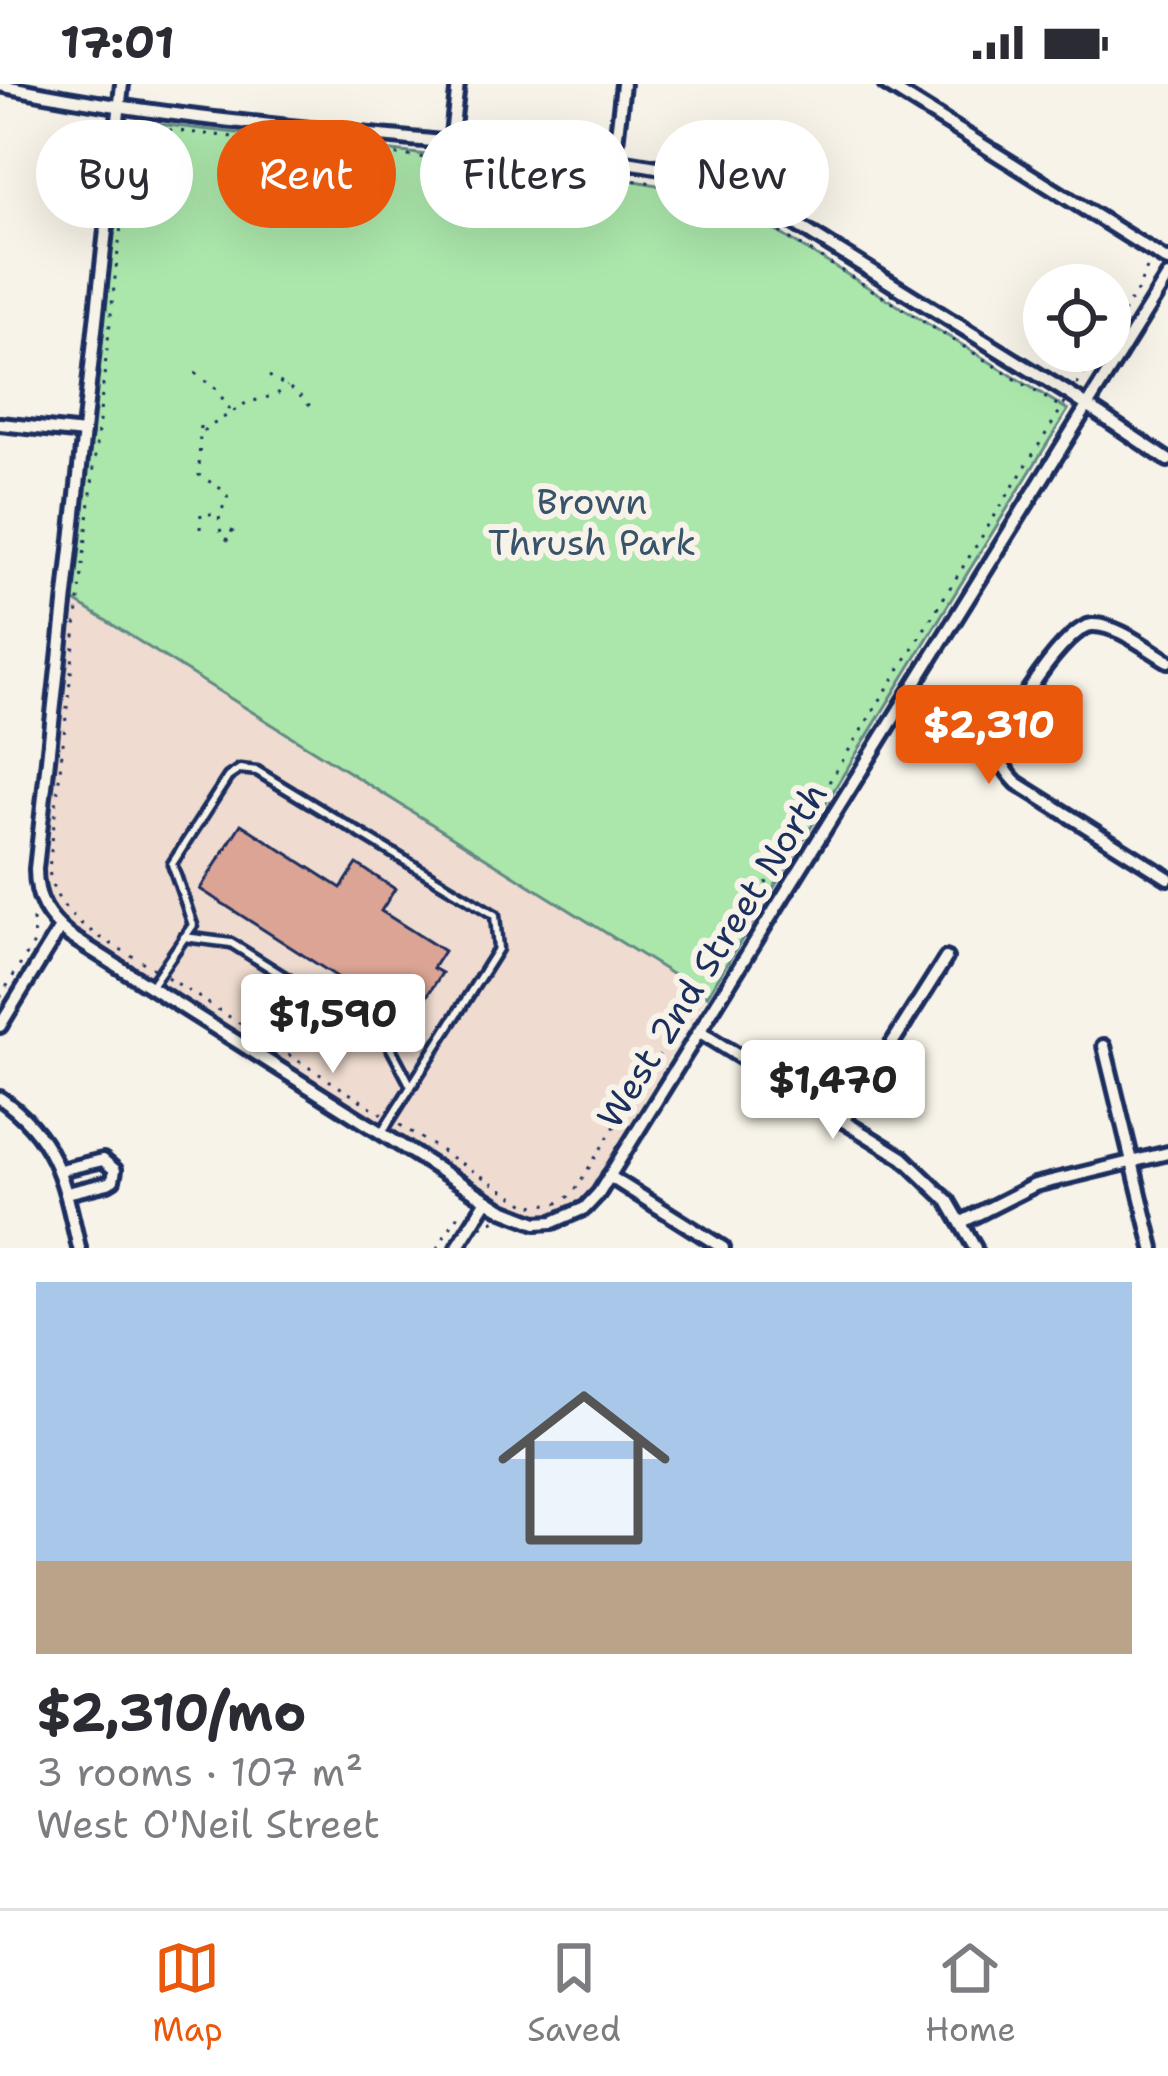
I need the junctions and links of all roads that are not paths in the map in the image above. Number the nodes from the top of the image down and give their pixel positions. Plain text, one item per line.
1 (122, 84) edge
2 (458, 84) edge
3 (623, 84) edge
4 (885, 84) edge
5 (0, 85) edge
6 (119, 108) junction
7 (454, 120) edge
8 (619, 120) edge
9 (420, 140) edge
10 (630, 164) edge
11 (1168, 261) edge
12 (1168, 276) edge
13 (1088, 406) junction
14 (0, 424) edge
15 (83, 433) junction
16 (1168, 460) edge
17 (1168, 661) edge
18 (1168, 878) edge
19 (60, 928) junction
20 (184, 937) junction
21 (946, 958) dead end
22 (150, 986) junction
23 (0, 1026) edge
24 (700, 1032) junction
25 (1104, 1046) dead end
26 (411, 1086) junction
27 (0, 1099) edge
28 (843, 1121) junction
29 (381, 1135) junction
30 (1168, 1153) edge
31 (1132, 1161) junction
32 (60, 1171) junction
33 (610, 1177) junction
34 (67, 1193) junction
35 (487, 1200) junction
36 (962, 1222) junction
37 (79, 1248) edge
38 (458, 1248) edge
39 (723, 1248) edge
40 (975, 1248) edge
41 (1153, 1248) edge

1 - 6 street
2 - 7 street
3 - 8 street
4 - 11 street
5 - 6 street
6 - 9 street
6 - 15 street
10 - 13 street
12 - 13 street, West 2nd Street North
13 - 16 street
13 - 24 street, West 2nd Street North
14 - 15 street
15 - 19 street
17 - 18 street
19 - 22 street
19 - 23 street
20 - 22 lane
20 - 26 lane
20 - 26 lane
21 - 28 street
22 - 29 street
24 - 28 street
24 - 33 street, West 2nd Street North
25 - 31 street
26 - 29 lane
27 - 32 street
28 - 36 street
29 - 35 street
30 - 31 street
31 - 36 street
31 - 41 street
32 - 34 street
32 - 34 street
33 - 35 street, West 2nd Street North
33 - 39 street
34 - 37 street
35 - 38 street
36 - 40 street

